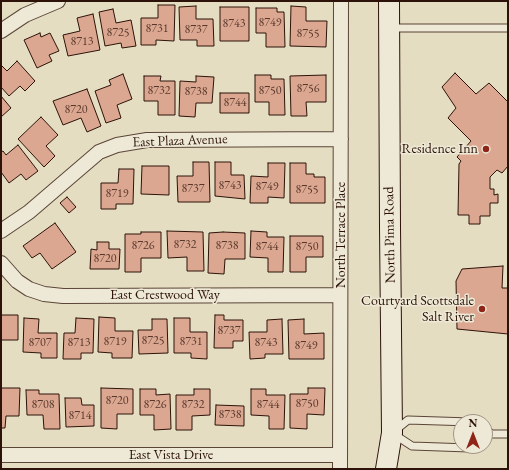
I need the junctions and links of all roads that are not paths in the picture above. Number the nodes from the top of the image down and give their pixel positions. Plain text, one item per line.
1 (58, 1) edge
2 (341, 1) edge
3 (390, 1) edge
4 (389, 28) junction
5 (508, 28) edge
6 (1, 31) edge
7 (341, 139) junction
8 (1, 231) edge
9 (1, 263) edge
10 (340, 295) junction
11 (453, 421) edge
12 (493, 432) edge
13 (392, 433) junction
14 (508, 434) edge
15 (453, 447) edge
16 (1, 455) edge
17 (340, 462) edge
18 (386, 469) edge

1 - 6 street
2 - 7 street, North Terrace Place
3 - 4 main road, North Pima Road
4 - 5 lane
4 - 13 main road, North Pima Road
7 - 8 street, East Plaza Avenue
7 - 10 street, North Terrace Place
9 - 10 street, East Crestwood Way
10 - 17 street, North Terrace Place
11 - 13 lane
12 - 14 lane
13 - 15 lane
13 - 18 main road, North Pima Road
16 - 17 street, East Vista Drive

